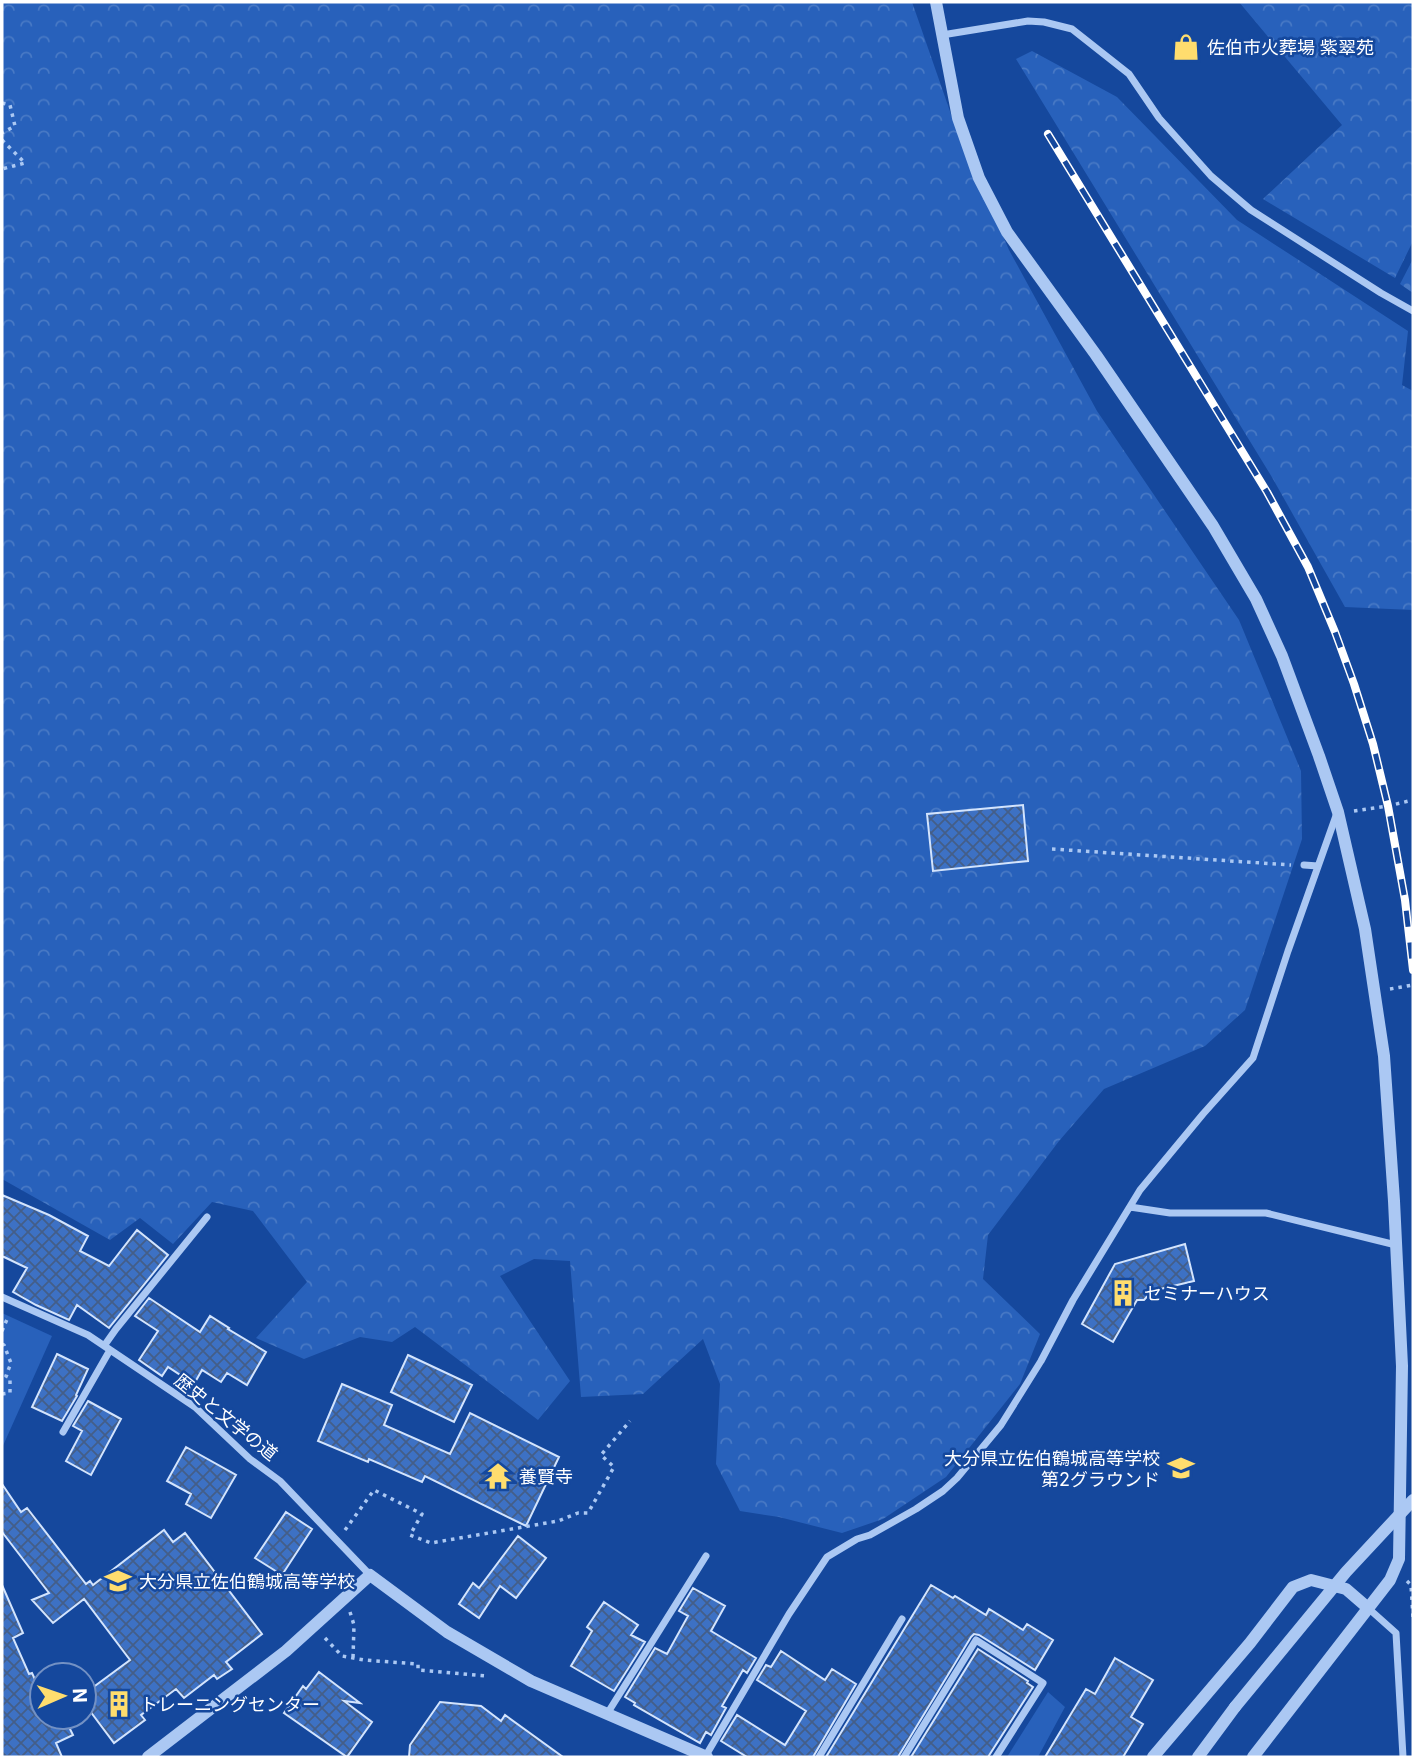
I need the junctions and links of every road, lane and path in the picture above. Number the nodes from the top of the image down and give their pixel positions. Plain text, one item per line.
1 (936, 2) edge
2 (942, 35) junction
3 (2, 103) edge
4 (2, 132) edge
5 (2, 140) edge
6 (2, 169) edge
7 (1413, 311) edge
8 (1413, 800) edge
9 (1338, 813) junction
10 (1052, 849) dead end
11 (1304, 865) joint
12 (1318, 866) junction
13 (1413, 985) edge
14 (1374, 991) junction
15 (1130, 1207) junction
16 (207, 1216) dead end
17 (1396, 1245) junction
18 (2, 1297) edge
19 (8, 1317) dead end
20 (2, 1331) edge
21 (2, 1345) edge
22 (107, 1348) junction
23 (2, 1394) edge
24 (630, 1421) dead end
25 (63, 1432) dead end
26 (1413, 1500) edge
27 (336, 1540) junction
28 (706, 1556) dead end
29 (1394, 1571) junction
30 (370, 1575) junction
31 (345, 1598) junction
32 (1368, 1608) junction
33 (1413, 1618) edge
34 (902, 1619) dead end
35 (315, 1625) junction
36 (354, 1658) junction
37 (493, 1676) dead end
38 (607, 1714) junction
39 (148, 1757) edge
40 (706, 1757) edge
41 (818, 1757) edge
42 (904, 1757) edge
43 (996, 1757) edge
44 (1153, 1757) edge
45 (1198, 1757) edge
46 (1253, 1757) edge
47 (1403, 1757) edge

1 - 2 street
2 - 7 street
2 - 9 street
3 - 4 path
5 - 6 path
8 - 9 path
9 - 12 street
9 - 14 street
10 - 11 path
11 - 12 street
12 - 15 street
13 - 14 path
14 - 17 street
15 - 17 street
15 - 40 street
16 - 22 street
17 - 29 street
18 - 22 street, 歴史と文学の道
19 - 20 path
21 - 23 path
22 - 25 street
22 - 27 street, 歴史と文学の道
24 - 27 path
26 - 45 street, bridge
27 - 30 street, 歴史と文学の道
28 - 38 street
29 - 32 street
29 - 33 path
30 - 31 street
30 - 38 street
31 - 35 street
31 - 36 path
32 - 44 street
32 - 46 street
32 - 47 street
34 - 41 street
35 - 36 path
35 - 39 street
36 - 37 path
38 - 40 street
42 - 43 street

